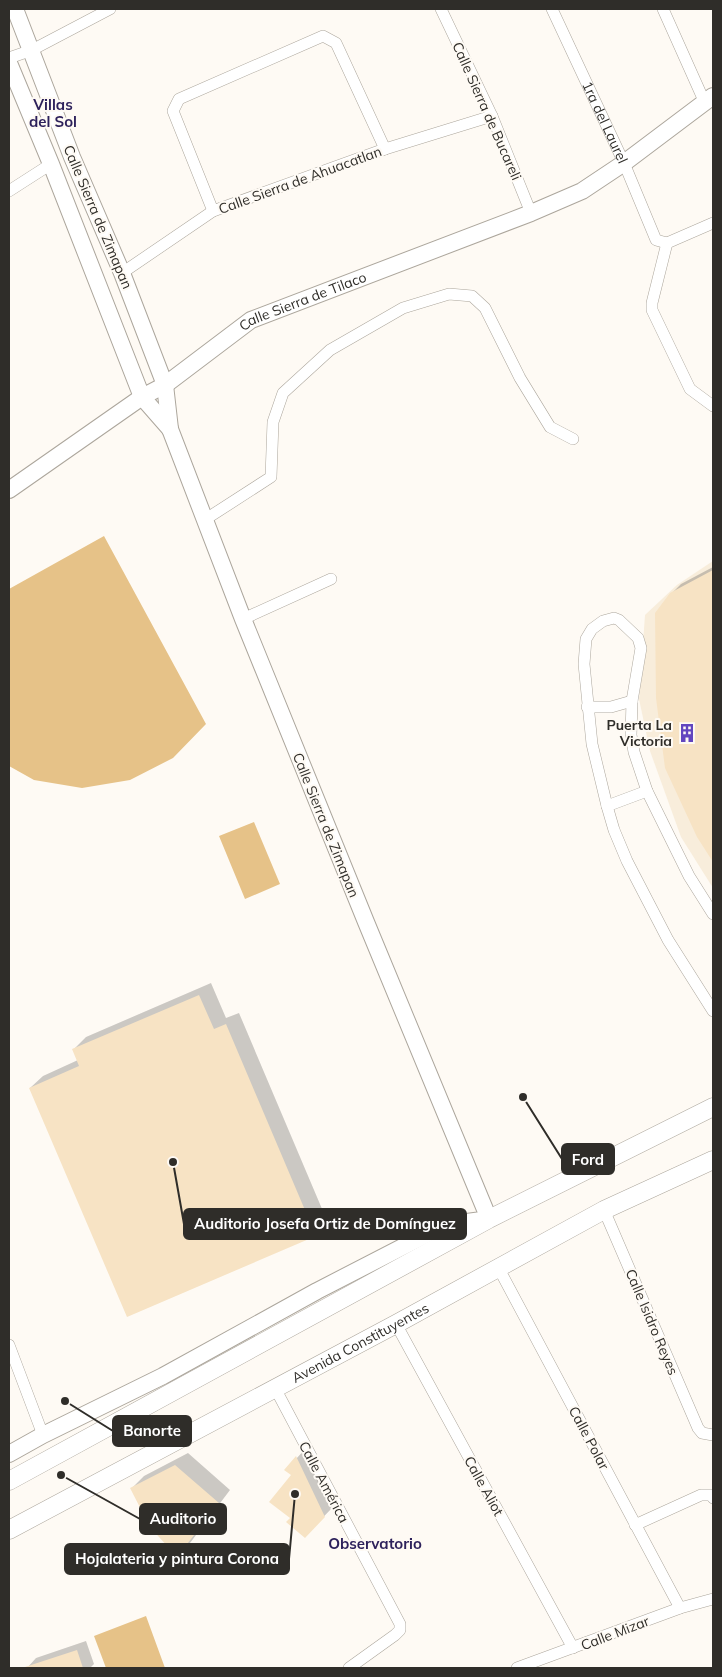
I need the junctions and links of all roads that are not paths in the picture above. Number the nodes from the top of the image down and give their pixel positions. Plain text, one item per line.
1 (15, 9) edge
2 (110, 9) edge
3 (441, 9) edge
4 (552, 9) edge
5 (663, 9) edge
6 (32, 50) junction
7 (9, 58) edge
8 (9, 64) edge
9 (709, 99) edge
10 (492, 116) junction
11 (385, 149) junction
12 (624, 163) junction
13 (51, 164) junction
14 (9, 191) edge
15 (213, 211) junction
16 (532, 213) junction
17 (713, 223) edge
18 (667, 243) junction
19 (122, 273) junction
20 (165, 385) junction
21 (142, 397) junction
22 (713, 406) edge
23 (170, 428) junction
24 (573, 439) dead end
25 (9, 490) edge
26 (206, 519) junction
27 (331, 579) dead end
28 (243, 619) junction
29 (632, 701) junction
30 (587, 707) junction
31 (647, 791) junction
32 (607, 806) junction
33 (713, 914) edge
34 (713, 1011) edge
35 (713, 1107) edge
36 (713, 1160) edge
37 (604, 1210) junction
38 (489, 1219) junction
39 (498, 1267) junction
40 (396, 1324) junction
41 (9, 1345) edge
42 (274, 1388) junction
43 (708, 1434) edge
44 (43, 1435) junction
45 (9, 1454) edge
46 (9, 1481) edge
47 (713, 1498) edge
48 (28, 1519) junction
49 (635, 1525) junction
50 (9, 1530) edge
51 (9, 1537) edge
52 (713, 1599) edge
53 (680, 1608) junction
54 (573, 1648) junction
55 (349, 1668) edge
56 (517, 1668) edge

1 - 6 street, Calle Sierra de Zimapan
2 - 6 street
3 - 10 street, Calle Sierra de Bucareli
4 - 12 street, 1ra del Laurel
5 - 9 street
6 - 7 street
6 - 19 street, Calle Sierra de Zimapan
8 - 13 street, Calle Sierra de Zimapan
9 - 12 street, 1ra del Laurel
10 - 11 street, Calle Sierra de Ahuacatlan
10 - 16 street, Calle Sierra de Bucareli
11 - 15 street, Calle Sierra de Ahuacatlan
11 - 15 street
12 - 16 street, Calle Sierra de Tilaco
12 - 18 street
13 - 14 street
13 - 21 street, Calle Sierra de Zimapan
15 - 19 street, Calle Sierra de Ahuacatlan
16 - 20 street, Calle Sierra de Tilaco
17 - 18 street
18 - 22 street
19 - 20 street, Calle Sierra de Zimapan
20 - 21 street, Calle Sierra de Tilaco
20 - 23 street, Calle Sierra de Zimapan
21 - 23 street, Calle Sierra de Zimapan
21 - 25 street, Calle Sierra de Tilaco
23 - 26 street, Calle Sierra de Zimapan
24 - 26 street
26 - 28 street, Calle Sierra de Zimapan
27 - 28 street
28 - 38 street, Calle Sierra de Zimapan
29 - 30 street
29 - 30 street
29 - 31 street
30 - 32 street
31 - 32 street
31 - 33 street
32 - 34 street
35 - 38 main road
36 - 37 main road, Avenida Constituyentes
37 - 39 main road, Avenida Constituyentes
37 - 43 street, Calle Isidro Reyes
38 - 44 street
38 - 46 main road
39 - 40 main road, Avenida Constituyentes
39 - 49 street, Calle Polar
40 - 42 main road, Avenida Constituyentes
40 - 54 street, Calle Aliot
41 - 44 street
42 - 48 main road, Avenida Constituyentes
42 - 55 street, Calle América
44 - 45 street
47 - 49 street
48 - 50 main road, Avenida Constituyentes
48 - 51 main road
49 - 53 street, Calle Polar
52 - 53 street, Calle Mizar
53 - 54 street, Calle Mizar
54 - 56 street, Calle Mizar

